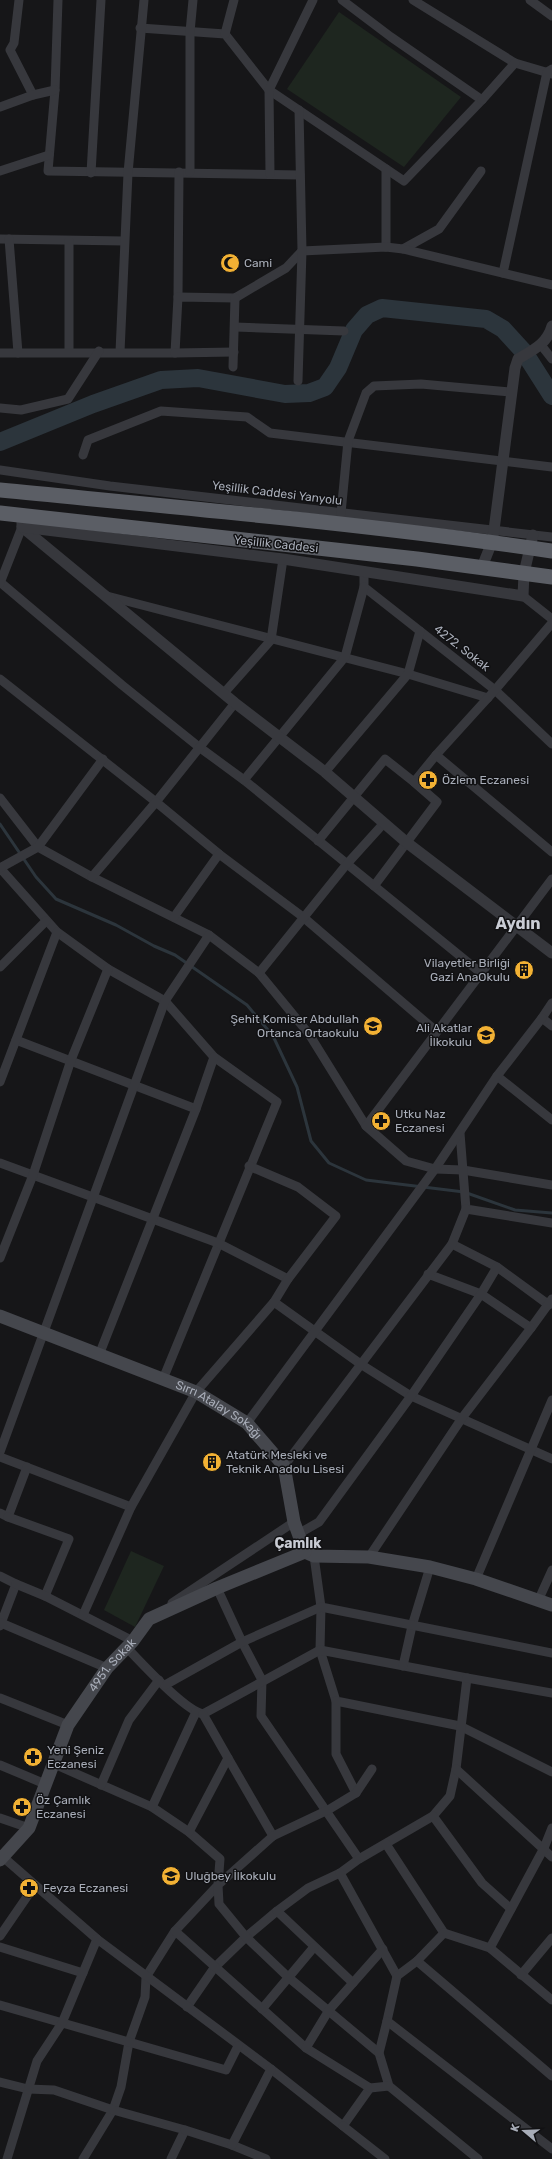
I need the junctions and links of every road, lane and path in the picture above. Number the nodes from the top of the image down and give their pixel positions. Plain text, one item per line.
1 (19, 0) edge
2 (58, 0) edge
3 (102, 0) edge
4 (144, 0) edge
5 (193, 0) edge
6 (234, 0) edge
7 (313, 0) edge
8 (342, 0) edge
9 (413, 0) edge
10 (530, 0) edge
11 (552, 16) edge
12 (140, 28) junction
13 (190, 32) junction
14 (225, 34) junction
15 (515, 63) junction
16 (550, 72) edge
17 (55, 90) junction
18 (269, 90) junction
19 (33, 95) junction
20 (482, 100) junction
21 (0, 107) edge
22 (299, 110) junction
23 (49, 154) junction
24 (386, 169) junction
25 (0, 171) edge
26 (481, 171) dead end
27 (179, 172) junction
28 (190, 172) junction
29 (91, 173) junction
30 (128, 173) junction
31 (270, 174) junction
32 (300, 175) junction
33 (4, 239) edge
34 (69, 241) junction
35 (124, 241) junction
36 (386, 247) junction
37 (403, 249) junction
38 (302, 251) junction
39 (503, 273) junction
40 (552, 285) edge
41 (178, 297) junction
42 (235, 298) junction
43 (235, 327) junction
44 (552, 329) edge
45 (299, 330) junction
46 (344, 331) dead end
47 (539, 346) junction
48 (99, 351) junction
49 (69, 352) junction
50 (120, 352) junction
51 (234, 352) junction
52 (0, 353) edge
53 (18, 353) junction
54 (175, 353) junction
55 (552, 359) edge
56 (233, 367) dead end
57 (298, 381) dead end
58 (511, 392) junction
59 (0, 408) edge
60 (348, 441) junction
61 (83, 455) dead end
62 (502, 460) junction
63 (552, 466) edge
64 (0, 470) edge
65 (0, 490) edge
66 (341, 512) junction
67 (0, 514) edge
68 (22, 522) junction
69 (493, 536) junction
70 (552, 537) edge
71 (531, 541) junction
72 (552, 551) edge
73 (284, 559) junction
74 (482, 567) junction
75 (364, 571) junction
76 (524, 573) junction
77 (552, 577) edge
78 (0, 582) edge
79 (364, 587) junction
80 (104, 596) junction
81 (523, 596) junction
82 (552, 619) edge
83 (552, 623) edge
84 (420, 631) junction
85 (271, 640) junction
86 (345, 657) junction
87 (408, 674) junction
88 (0, 679) edge
89 (495, 690) junction
90 (224, 694) junction
91 (488, 698) junction
92 (235, 703) junction
93 (279, 737) junction
94 (552, 744) edge
95 (200, 748) junction
96 (436, 755) junction
97 (103, 759) junction
98 (325, 772) junction
99 (244, 780) junction
100 (414, 782) junction
101 (353, 796) junction
102 (0, 798) edge
103 (156, 802) junction
104 (384, 822) junction
105 (318, 841) junction
106 (406, 842) junction
107 (38, 847) junction
108 (552, 852) edge
109 (219, 854) junction
110 (346, 865) junction
111 (0, 868) edge
112 (92, 877) junction
113 (552, 879) edge
114 (374, 886) junction
115 (174, 917) junction
116 (303, 917) junction
117 (46, 921) junction
118 (516, 924) junction
119 (57, 932) junction
120 (210, 935) junction
121 (552, 953) edge
122 (0, 967) edge
123 (108, 969) junction
124 (259, 973) junction
125 (481, 974) junction
126 (165, 1001) junction
127 (552, 1003) edge
128 (542, 1018) junction
129 (552, 1026) edge
130 (436, 1031) junction
131 (16, 1040) junction
132 (214, 1057) junction
133 (71, 1060) junction
134 (497, 1076) junction
135 (0, 1082) edge
136 (133, 1086) junction
137 (196, 1109) junction
138 (552, 1120) edge
139 (366, 1126) junction
140 (460, 1134) junction
141 (0, 1163) edge
142 (249, 1166) junction
143 (435, 1169) junction
144 (463, 1170) junction
145 (33, 1175) junction
146 (552, 1185) edge
147 (93, 1197) junction
148 (466, 1209) junction
149 (153, 1219) junction
150 (552, 1223) edge
151 (218, 1243) junction
152 (452, 1244) junction
153 (0, 1258) edge
154 (497, 1267) junction
155 (428, 1274) junction
156 (288, 1279) junction
157 (481, 1294) junction
158 (274, 1302) junction
159 (550, 1302) edge
160 (0, 1316) edge
161 (531, 1328) junction
162 (43, 1332) junction
163 (316, 1332) junction
164 (99, 1355) junction
165 (362, 1365) junction
166 (163, 1379) junction
167 (196, 1392) junction
168 (411, 1396) junction
169 (552, 1400) edge
170 (462, 1418) junction
171 (247, 1423) junction
172 (530, 1448) junction
173 (0, 1452) edge
174 (0, 1457) edge
175 (552, 1459) edge
176 (284, 1466) junction
177 (27, 1467) junction
178 (131, 1507) junction
179 (4, 1515) edge
180 (296, 1528) junction
181 (309, 1554) junction
182 (369, 1557) junction
183 (430, 1567) junction
184 (552, 1570) edge
185 (0, 1576) edge
186 (476, 1579) junction
187 (16, 1584) junction
188 (217, 1588) junction
189 (45, 1596) junction
190 (538, 1601) junction
191 (552, 1605) edge
192 (321, 1607) junction
193 (83, 1615) junction
194 (148, 1619) junction
195 (1, 1624) edge
196 (412, 1626) junction
197 (242, 1642) junction
198 (129, 1644) junction
199 (320, 1650) junction
200 (552, 1653) edge
201 (403, 1666) junction
202 (107, 1668) junction
203 (467, 1678) junction
204 (262, 1680) junction
205 (162, 1682) junction
206 (552, 1693) edge
207 (0, 1698) edge
208 (336, 1701) junction
209 (199, 1713) junction
210 (68, 1725) junction
211 (460, 1726) junction
212 (228, 1758) junction
213 (54, 1764) junction
214 (0, 1766) edge
215 (456, 1769) junction
216 (372, 1770) dead end
217 (552, 1772) edge
218 (45, 1784) junction
219 (101, 1785) junction
220 (356, 1793) junction
221 (152, 1807) junction
222 (328, 1810) junction
223 (433, 1816) junction
224 (0, 1818) edge
225 (29, 1828) junction
226 (552, 1828) edge
227 (190, 1832) junction
228 (273, 1836) junction
229 (386, 1844) junction
230 (544, 1848) junction
231 (552, 1857) edge
232 (2, 1859) edge
233 (359, 1859) junction
234 (340, 1873) junction
235 (35, 1885) junction
236 (218, 1885) junction
237 (511, 1909) junction
238 (277, 1911) junction
239 (174, 1931) junction
240 (444, 1933) junction
241 (0, 1936) edge
242 (246, 1937) junction
243 (97, 1940) junction
244 (551, 1941) edge
245 (0, 1947) edge
246 (314, 1947) junction
247 (490, 1948) junction
248 (382, 1949) junction
249 (417, 1962) junction
250 (214, 1968) junction
251 (83, 1973) junction
252 (522, 1975) junction
253 (397, 1976) junction
254 (288, 1977) junction
255 (146, 1978) junction
256 (353, 1983) junction
257 (552, 2000) edge
258 (0, 2005) edge
259 (187, 2007) junction
260 (262, 2009) junction
261 (329, 2010) junction
262 (387, 2021) junction
263 (62, 2023) junction
264 (130, 2042) junction
265 (238, 2046) junction
266 (306, 2048) junction
267 (379, 2053) junction
268 (271, 2069) junction
269 (552, 2076) edge
270 (0, 2082) edge
271 (389, 2086) junction
272 (370, 2088) junction
273 (28, 2089) junction
274 (113, 2110) junction
275 (343, 2126) junction
276 (185, 2130) junction
277 (232, 2145) junction
278 (552, 2149) edge
279 (7, 2159) edge
280 (83, 2159) edge
281 (171, 2159) edge
282 (266, 2159) edge
283 (385, 2159) edge
284 (478, 2159) edge

1 - 19 street
2 - 17 street
3 - 29 street
4 - 12 street
5 - 13 street
6 - 14 street
7 - 18 street
8 - 20 street
9 - 15 street
10 - 11 street
12 - 13 street
12 - 30 street
13 - 14 street
13 - 28 street
14 - 18 street
15 - 16 street
15 - 20 street
16 - 39 street
17 - 19 street
17 - 23 street
18 - 22 street
18 - 31 street
19 - 21 street
20 - 24 street
22 - 24 street
22 - 32 street
23 - 25 street
23 - 29 street
24 - 36 street
26 - 37 street
27 - 28 street
27 - 30 street
27 - 41 street
28 - 31 street
29 - 30 street
30 - 35 street
31 - 32 street
32 - 38 street
33 - 34 street
33 - 53 street
34 - 35 street
34 - 49 street
35 - 50 street
36 - 37 street
36 - 38 street
37 - 39 street
38 - 42 street
38 - 45 street
39 - 40 street
41 - 42 street
41 - 54 street
42 - 43 street
43 - 45 street
43 - 51 street
44 - 47 street
45 - 46 street
45 - 57 street
47 - 55 street
47 - 58 street
48 - 49 street
48 - 50 street
48 - 59 street
49 - 53 street
50 - 54 street
51 - 54 street
51 - 56 street
52 - 53 street
58 - 60 street
58 - 62 street
60 - 61 street
60 - 62 street
60 - 66 street
62 - 63 street
62 - 69 street
64 - 66 street, Yeşillik Caddesi Yanyolu
65 - 69 highway
66 - 69 street, Yeşillik Caddesi Yanyolu
67 - 68 highway, Yeşillik Caddesi
68 - 73 street
68 - 74 highway, Yeşillik Caddesi
68 - 78 street
68 - 80 street
69 - 71 highway
69 - 74 street
70 - 71 street
71 - 72 highway
71 - 76 street
73 - 75 street
73 - 85 street
74 - 76 highway, Yeşillik Caddesi
75 - 79 street
75 - 81 street
76 - 77 highway, Yeşillik Caddesi
76 - 81 street
78 - 95 street
79 - 84 street, 4272. Sokak
79 - 86 street
80 - 85 street
80 - 90 street
81 - 82 street
83 - 89 street
84 - 87 street
84 - 89 street, 4272. Sokak
85 - 86 street
85 - 90 street
86 - 87 street
86 - 93 street
87 - 91 street
87 - 98 street
88 - 97 street
89 - 91 street
89 - 94 street, 4272. Sokak
90 - 92 street
91 - 96 street
92 - 93 street
92 - 95 street
93 - 98 street
93 - 99 street
95 - 99 street
95 - 103 street
96 - 100 street
96 - 108 street
97 - 103 street
97 - 107 street
98 - 101 street
99 - 105 street
100 - 101 street
100 - 106 street
101 - 104 street
101 - 105 street
102 - 107 street
103 - 109 street
103 - 112 street
104 - 106 street
104 - 110 street
105 - 110 street
106 - 114 street
106 - 118 street
107 - 111 street
107 - 112 street
109 - 115 street
109 - 116 street
110 - 114 street
110 - 116 street
111 - 117 street
112 - 115 street
113 - 118 street
114 - 125 street
115 - 120 street
116 - 124 street
116 - 130 street
117 - 119 street
117 - 122 street
118 - 121 street
118 - 125 street
119 - 123 street
119 - 131 street
120 - 124 street
120 - 126 street
123 - 126 street
123 - 133 street
124 - 139 street
125 - 130 street
126 - 132 street
126 - 136 street
127 - 128 street
128 - 129 street
128 - 134 street
130 - 139 street
131 - 133 street
131 - 135 street
132 - 137 street
132 - 142 street
133 - 136 street
133 - 145 street
134 - 138 street
134 - 140 street
136 - 137 street
136 - 147 street
137 - 149 street
139 - 143 street
140 - 143 street
140 - 144 street
141 - 145 street
142 - 151 street
142 - 156 street
143 - 144 street
143 - 163 street
144 - 146 street
144 - 148 street
145 - 147 street
145 - 153 street
147 - 149 street
147 - 162 street
148 - 150 street
148 - 152 street
149 - 151 street
149 - 164 street
151 - 156 street
151 - 166 street
152 - 154 street
152 - 155 street
154 - 157 street
154 - 159 street
155 - 157 street
155 - 165 street
156 - 158 street
157 - 161 street
157 - 168 street
158 - 163 street
158 - 167 street
159 - 161 street
160 - 162 main road, Sırrı Atalay Sokağı
161 - 170 street
162 - 164 main road, Sırrı Atalay Sokağı
162 - 173 street
163 - 165 street
163 - 171 street
164 - 166 main road, Sırrı Atalay Sokağı
165 - 168 street
165 - 176 street
166 - 167 main road, Sırrı Atalay Sokağı
167 - 171 main road, Sırrı Atalay Sokağı
167 - 178 street
168 - 170 street
168 - 180 street
169 - 172 street
170 - 172 street
170 - 182 street
171 - 176 main road, Sırrı Atalay Sokağı
172 - 175 street
172 - 186 street
174 - 177 street
176 - 180 main road
177 - 178 street
177 - 179 street
178 - 193 street
179 - 189 street
180 - 181 main road
180 - 194 street
181 - 182 main road
181 - 188 main road
181 - 192 street
182 - 183 main road
183 - 186 main road
183 - 196 street
184 - 190 street
185 - 187 street
186 - 190 main road
187 - 189 street
187 - 195 street
188 - 194 main road
188 - 197 street
189 - 193 street
190 - 191 main road
192 - 196 street
192 - 197 street
192 - 199 street
193 - 198 street
194 - 198 main road, 4951. Sokak
195 - 202 street
196 - 200 street
196 - 201 street
197 - 204 street
197 - 205 street
198 - 202 main road, 4951. Sokak
198 - 205 street
199 - 201 street
199 - 204 street
199 - 208 street
201 - 203 street
202 - 210 main road, 4951. Sokak
203 - 206 street
203 - 211 street
204 - 209 street
204 - 222 street
205 - 209 street
205 - 219 street
207 - 210 street
208 - 211 street
208 - 220 street
209 - 212 street
209 - 221 street
210 - 213 main road, 4951. Sokak
211 - 215 street
211 - 217 street
212 - 227 street
212 - 228 street
213 - 218 main road, 4951. Sokak
213 - 219 street
214 - 218 street
215 - 223 street
215 - 230 street
216 - 220 street
218 - 225 main road, 4951. Sokak
219 - 221 street
220 - 222 street
221 - 227 street
222 - 228 street
222 - 233 street
223 - 229 street
223 - 237 street
224 - 225 street
225 - 232 main road, 4951. Sokak
226 - 230 street
227 - 236 street
228 - 236 street
229 - 233 street
229 - 240 street
230 - 231 street
230 - 237 street
232 - 235 street
233 - 234 street
234 - 238 street
234 - 248 street
235 - 241 street
235 - 243 street
236 - 239 street
236 - 242 street
237 - 247 street
238 - 242 street
238 - 246 street
239 - 250 street
239 - 255 street
240 - 247 street
240 - 249 street
242 - 250 street
242 - 254 street
243 - 251 street
243 - 255 street
244 - 252 street
245 - 251 street
246 - 254 street
246 - 256 street
247 - 252 street
248 - 253 street
248 - 256 street
249 - 253 street
249 - 269 street
250 - 259 street
250 - 260 street
251 - 263 street
252 - 257 street
253 - 262 street
254 - 260 street
254 - 261 street
255 - 259 street
255 - 264 street
256 - 261 street
258 - 263 street
259 - 265 street
260 - 266 street
261 - 266 street
261 - 267 street
262 - 267 street
262 - 278 street
263 - 264 street
263 - 273 street
264 - 265 street
264 - 274 street
265 - 268 street
266 - 272 street
267 - 271 street
268 - 275 street
268 - 277 street
270 - 273 street
271 - 272 street
271 - 284 street
272 - 275 street
273 - 274 street
273 - 279 street
274 - 276 street
274 - 280 street
275 - 283 street
276 - 277 street
276 - 281 street
277 - 282 street

